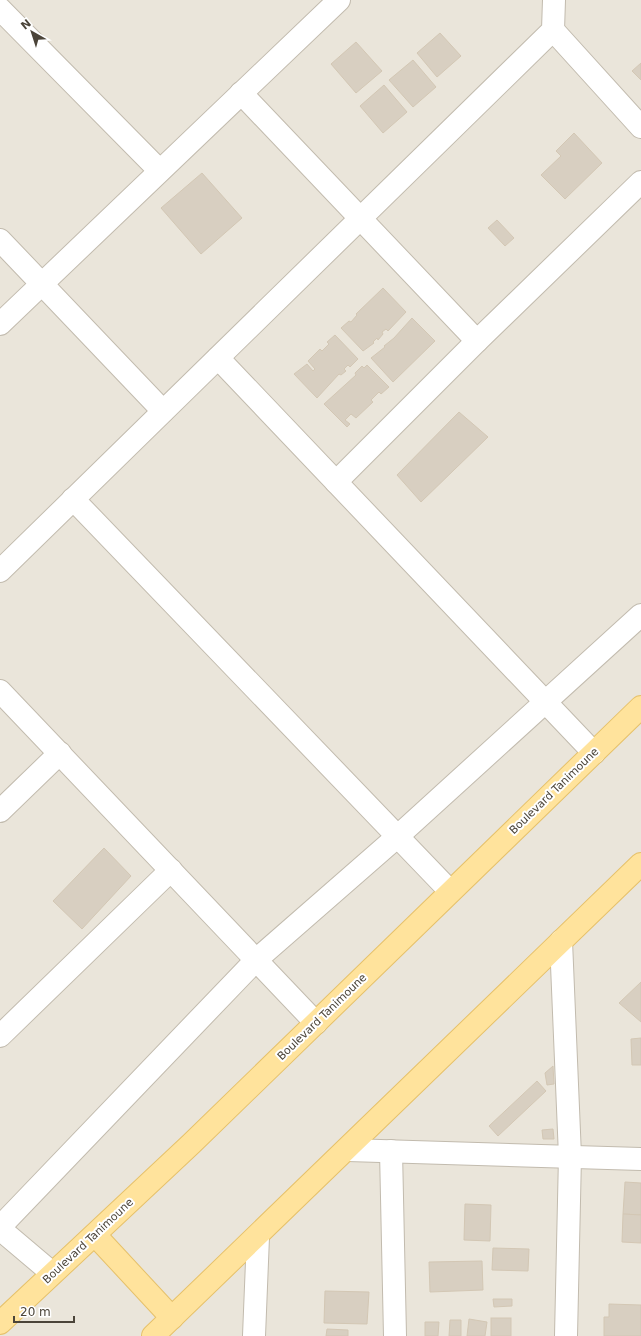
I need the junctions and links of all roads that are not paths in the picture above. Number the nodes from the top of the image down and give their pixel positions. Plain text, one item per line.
1 (339, 0) edge
2 (554, 0) edge
3 (0, 9) edge
4 (553, 30) junction
5 (241, 93) junction
6 (638, 116) edge
7 (159, 170) junction
8 (641, 182) edge
9 (360, 218) junction
10 (0, 240) edge
11 (42, 284) junction
12 (0, 324) edge
13 (477, 341) junction
14 (218, 358) junction
15 (163, 411) junction
16 (336, 482) junction
17 (73, 499) junction
18 (0, 571) edge
19 (641, 615) edge
20 (0, 691) edge
21 (546, 703) junction
22 (641, 707) edge
23 (594, 752) junction
24 (60, 753) junction
25 (0, 811) edge
26 (398, 836) junction
27 (641, 864) edge
28 (171, 870) junction
29 (450, 891) junction
30 (561, 941) junction
31 (256, 960) junction
32 (316, 1023) junction
33 (0, 1036) edge
34 (348, 1150) junction
35 (391, 1151) junction
36 (570, 1156) junction
37 (641, 1159) edge
38 (0, 1228) edge
39 (95, 1235) junction
40 (258, 1237) junction
41 (52, 1274) junction
42 (172, 1318) junction
43 (0, 1323) edge
44 (153, 1336) edge
45 (254, 1336) edge
46 (395, 1336) edge
47 (566, 1336) edge

1 - 5 street
2 - 4 street
3 - 7 street
4 - 6 street
4 - 9 street
5 - 7 street
5 - 9 street
7 - 11 street
8 - 13 street
9 - 13 street
9 - 14 street
10 - 11 street
11 - 12 street
11 - 15 street
13 - 16 street
14 - 15 street
14 - 16 street
15 - 17 street
16 - 21 street
17 - 18 street
17 - 26 street
19 - 21 street
20 - 24 street
21 - 23 street
21 - 26 street
22 - 23 main road, Boulevard Tanimoune
23 - 29 main road, Boulevard Tanimoune
24 - 25 street
24 - 28 street
26 - 29 street
26 - 31 street
27 - 30 main road
28 - 31 street
28 - 33 street
29 - 32 main road, Boulevard Tanimoune
30 - 34 main road
30 - 36 street
31 - 32 street
31 - 38 street
32 - 39 main road, Boulevard Tanimoune
34 - 35 street
34 - 40 main road
35 - 36 street
35 - 46 street
36 - 37 street
36 - 47 street
38 - 41 street
39 - 41 main road, Boulevard Tanimoune
39 - 42 main road
40 - 42 main road
40 - 45 street
41 - 43 main road, Boulevard Tanimoune
42 - 44 main road

